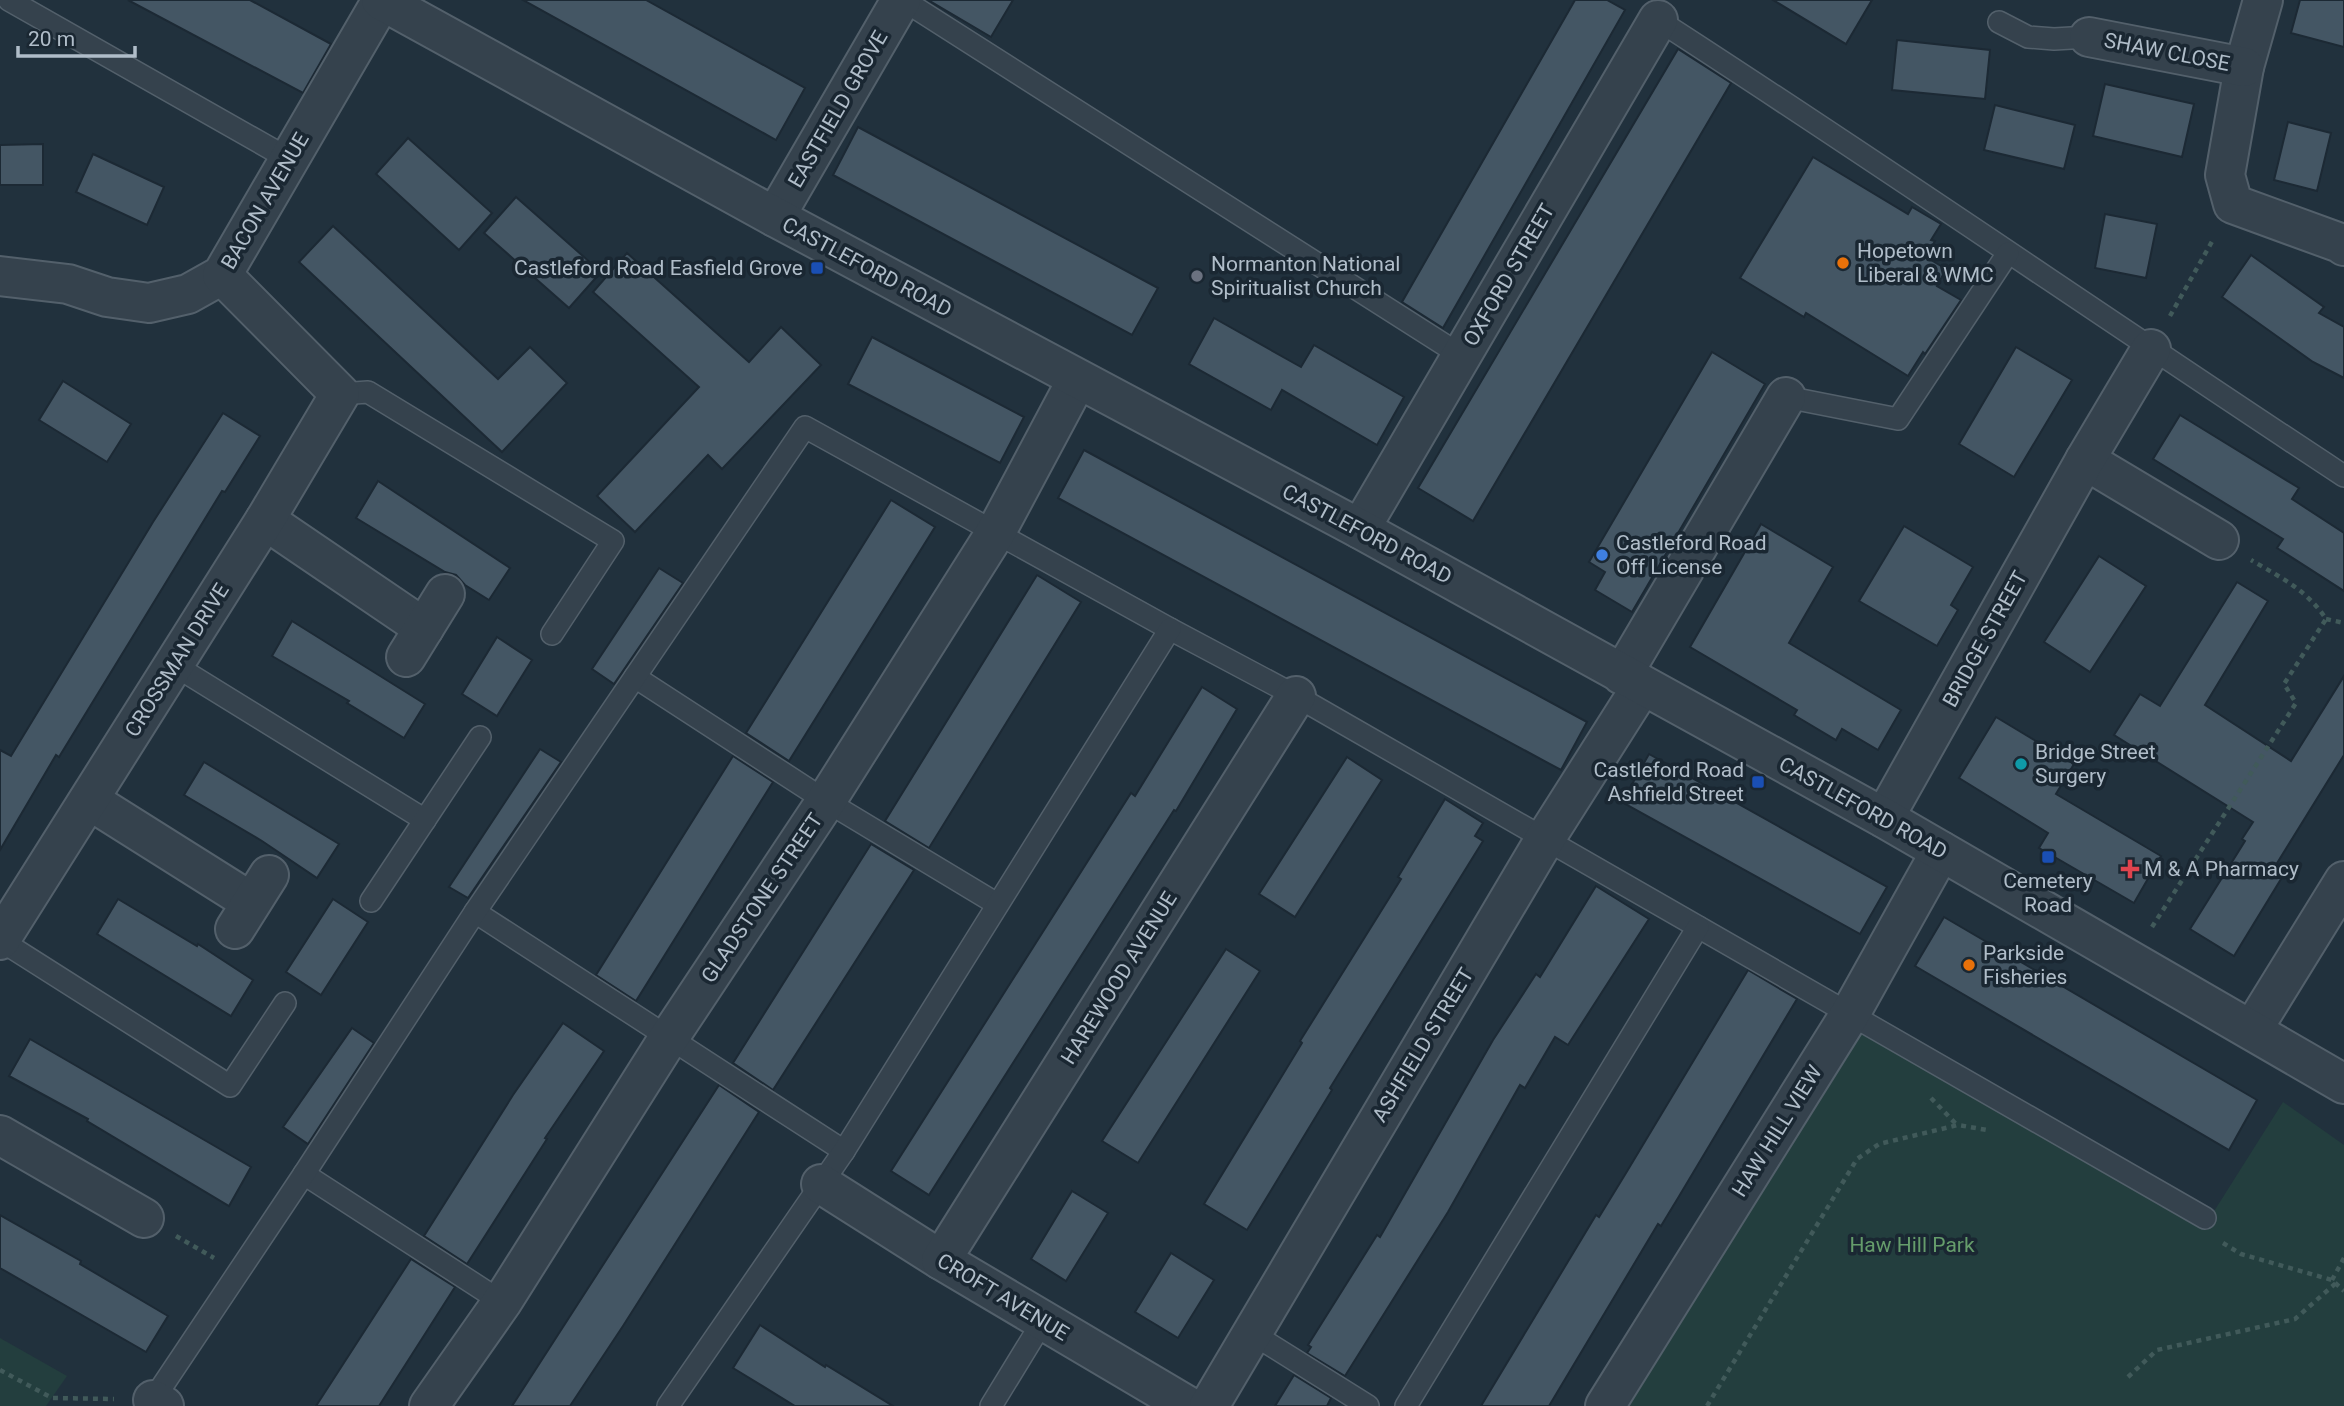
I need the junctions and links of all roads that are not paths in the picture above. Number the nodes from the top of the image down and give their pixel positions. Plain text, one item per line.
1 (9, 0) edge
2 (381, 0) edge
3 (902, 0) edge
4 (2263, 0) edge
5 (1658, 20) joint
6 (1999, 22) dead end
7 (2090, 37) joint
8 (2244, 67) junction
9 (289, 159) junction
10 (775, 217) junction
11 (2344, 246) edge
12 (2008, 253) junction
13 (222, 275) junction
14 (0, 276) edge
15 (2151, 349) junction
16 (1462, 356) junction
17 (1077, 380) junction
18 (340, 394) junction
19 (1786, 397) joint
20 (2085, 460) junction
21 (2344, 476) edge
22 (265, 520) junction
23 (1360, 529) junction
24 (996, 532) junction
25 (2219, 540) road end
26 (445, 594) dead end
27 (1170, 629) junction
28 (552, 634) dead end
29 (174, 665) junction
30 (635, 677) junction
31 (1632, 680) junction
32 (1296, 696) junction
33 (480, 737) dead end
34 (89, 800) junction
35 (827, 801) junction
36 (1884, 818) junction
37 (425, 820) junction
38 (1545, 839) junction
39 (1941, 851) junction
40 (2344, 881) edge
41 (371, 901) dead end
42 (252, 902) dead end
43 (997, 904) junction
44 (475, 912) junction
45 (1698, 927) junction
46 (0, 940) edge
47 (285, 1003) dead end
48 (1850, 1014) junction
49 (2252, 1030) junction
50 (668, 1039) junction
51 (2344, 1084) edge
52 (0, 1135) edge
53 (844, 1151) junction
54 (304, 1174) junction
55 (821, 1184) junction
56 (144, 1218) road end
57 (2205, 1218) dead end
58 (941, 1261) junction
59 (502, 1302) junction
60 (1043, 1321) junction
61 (1253, 1334) junction
62 (159, 1403) edge
63 (429, 1406) edge
64 (668, 1406) edge
65 (991, 1406) edge
66 (1188, 1406) edge
67 (1209, 1406) edge
68 (1368, 1406) edge
69 (1406, 1406) edge
70 (1605, 1406) edge

1 - 9 lane
2 - 9 street, BACON AVENUE
2 - 10 street, CASTLEFORD ROAD
3 - 10 street, EASTFIELD GROVE
3 - 16 lane
4 - 8 street, SHAW CLOSE
5 - 12 lane
5 - 16 street, OXFORD STREET
6 - 7 lane
7 - 8 street, SHAW CLOSE
8 - 11 street, SHAW CLOSE
9 - 13 street, BACON AVENUE
10 - 17 street, CASTLEFORD ROAD
12 - 15 lane
12 - 19 lane
13 - 14 street, BACON AVENUE
13 - 18 street
15 - 20 street, BRIDGE STREET
15 - 21 lane
16 - 23 street, OXFORD STREET
17 - 23 street, CASTLEFORD ROAD
17 - 24 street, GLADSTONE STREET
18 - 22 street, CROSSMAN DRIVE
18 - 28 lane
19 - 31 street, ASHFIELD STREET
20 - 25 street
20 - 36 street, BRIDGE STREET
22 - 26 street
22 - 29 street, CROSSMAN DRIVE
23 - 31 street, CASTLEFORD ROAD
24 - 27 lane
24 - 30 lane
24 - 35 street, GLADSTONE STREET
27 - 32 lane
27 - 43 lane
29 - 34 street, CROSSMAN DRIVE
29 - 37 lane
30 - 35 lane
30 - 44 lane
31 - 36 street, CASTLEFORD ROAD
31 - 38 street, ASHFIELD STREET
32 - 38 lane
32 - 58 street, HAREWOOD AVENUE
33 - 37 lane
34 - 42 street
34 - 46 street, CROSSMAN DRIVE
35 - 43 lane
35 - 50 street, GLADSTONE STREET
36 - 39 street, CASTLEFORD ROAD
37 - 41 lane
38 - 45 lane
38 - 61 street, ASHFIELD STREET
39 - 48 street, HAW HILL VIEW
39 - 49 street, CASTLEFORD ROAD
40 - 49 street
43 - 53 lane
44 - 50 lane
44 - 54 lane
45 - 48 lane
45 - 69 lane
46 - 47 lane
48 - 57 lane
48 - 70 street, HAW HILL VIEW
49 - 51 street, CASTLEFORD ROAD
50 - 53 lane
50 - 59 street, GLADSTONE STREET
52 - 56 street
53 - 55 lane
54 - 59 lane
54 - 62 lane
55 - 58 street, CROFT AVENUE
55 - 64 lane
58 - 60 street, CROFT AVENUE
59 - 63 street, GLADSTONE STREET
60 - 65 lane
60 - 66 street, CROFT AVENUE
61 - 67 street, ASHFIELD STREET
61 - 68 lane

